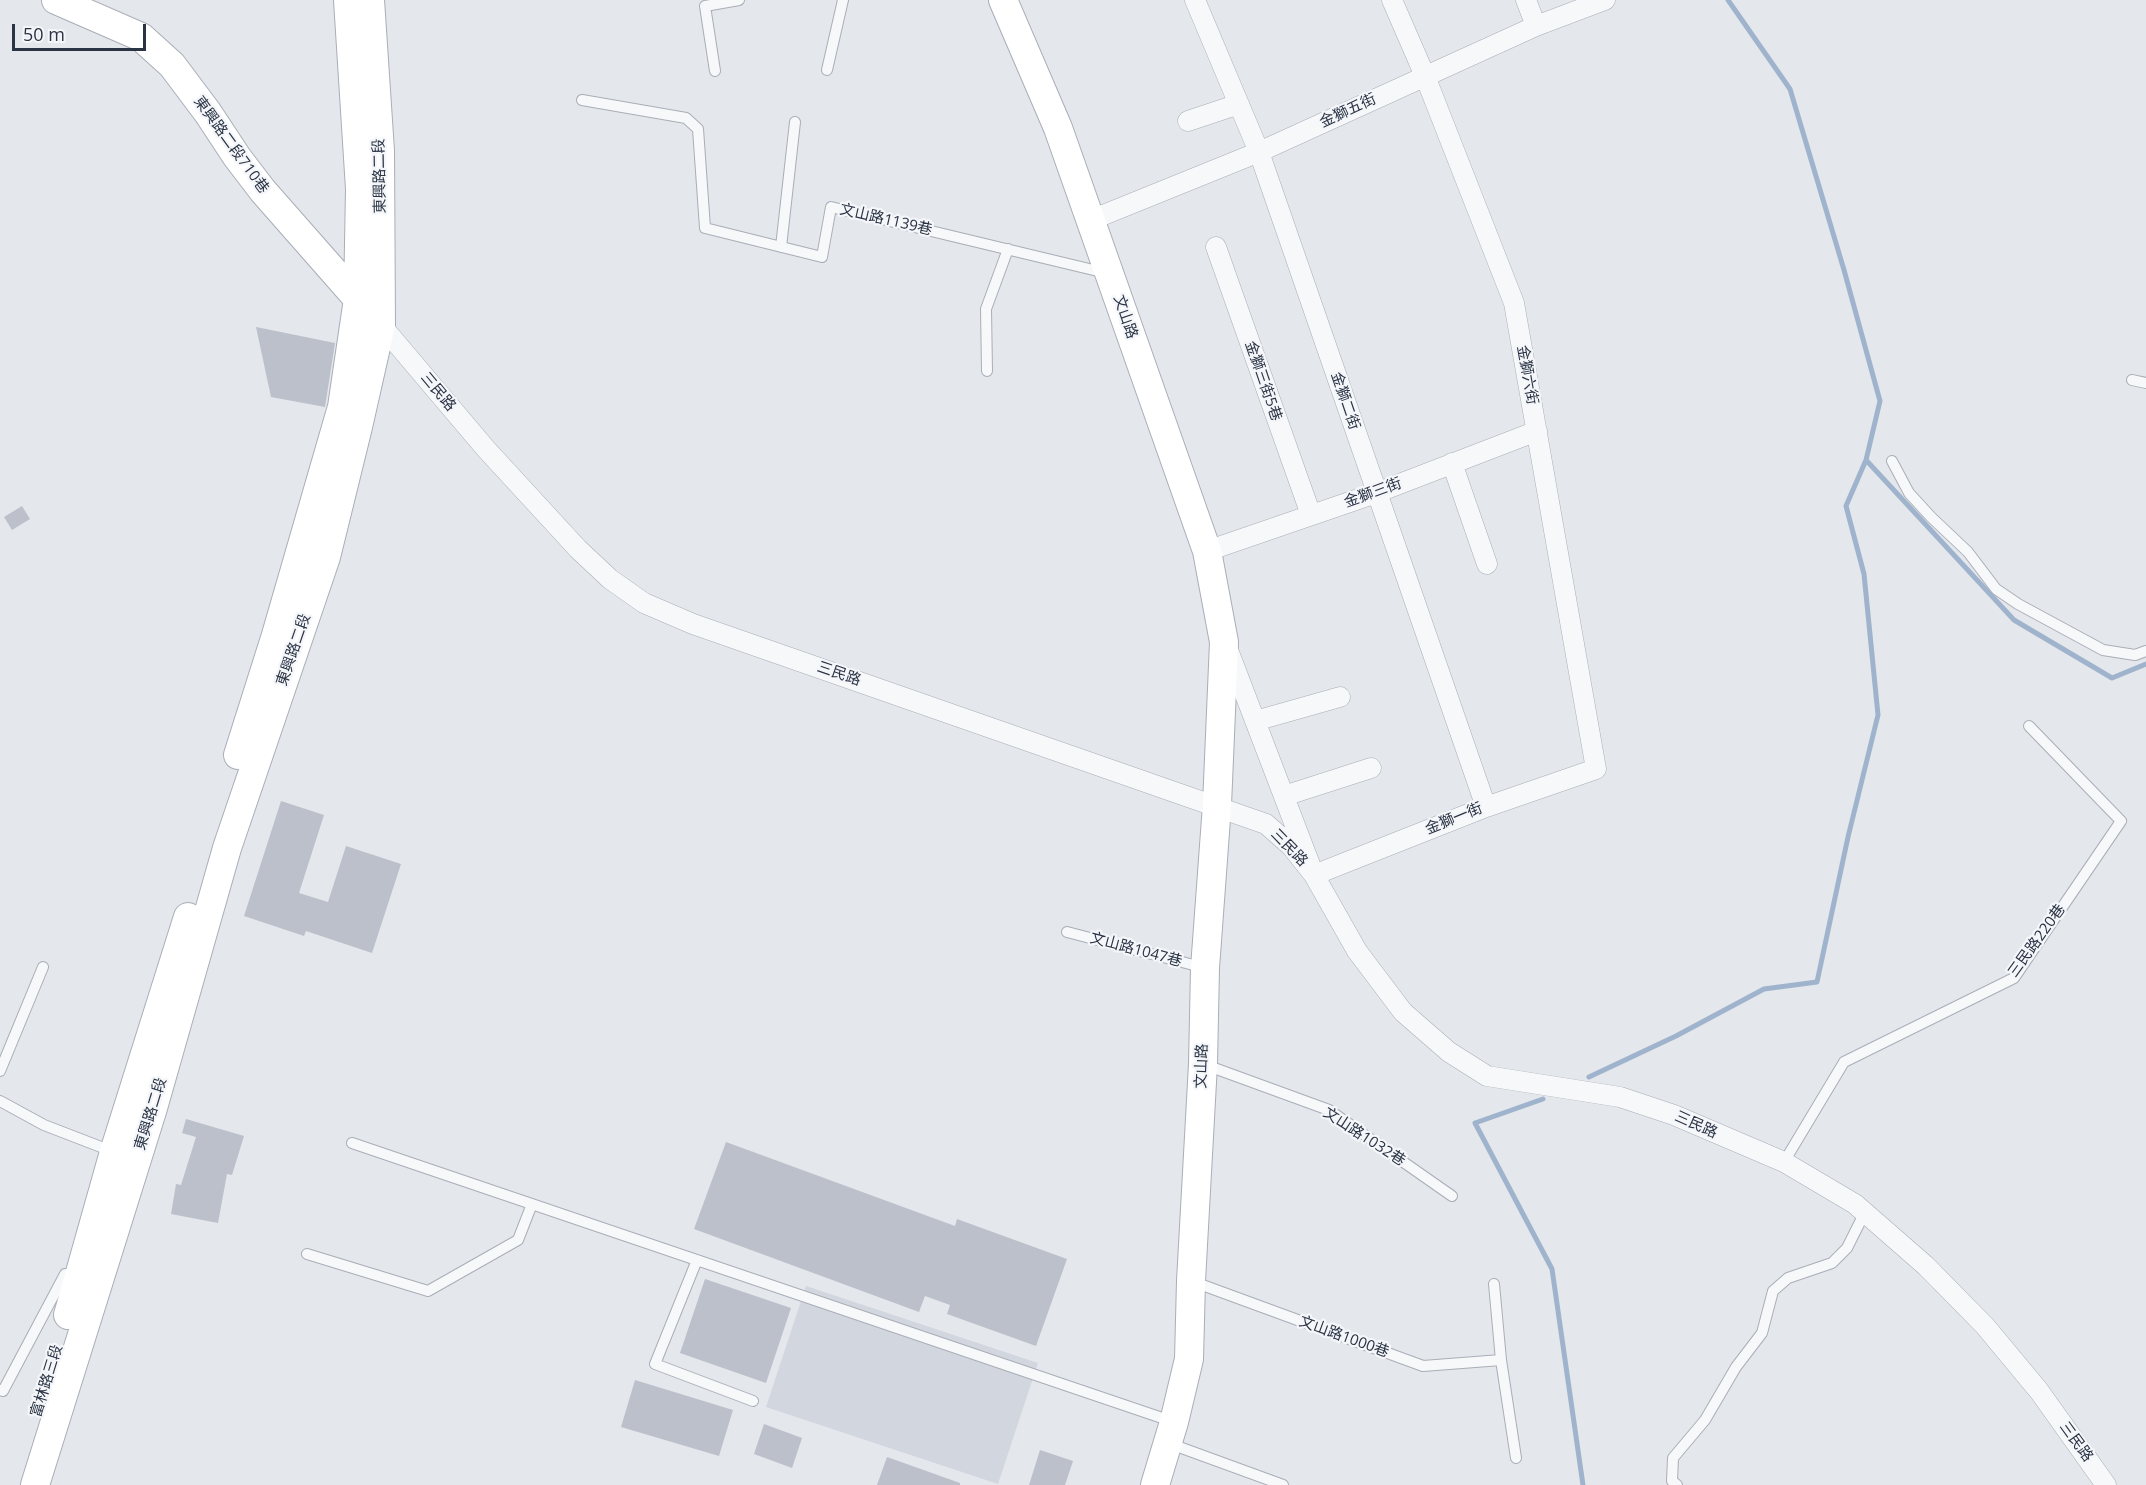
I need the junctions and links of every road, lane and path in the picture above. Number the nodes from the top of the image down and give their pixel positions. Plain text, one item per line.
1 (56, 0) edge
2 (348, 0) edge
3 (370, 0) edge
4 (739, 0) edge
5 (843, 0) edge
6 (1003, 0) edge
7 (1195, 0) edge
8 (1526, 0) edge
9 (1605, 0) edge
10 (1397, 2) edge
11 (1536, 26) junction
12 (827, 70) dead end
13 (715, 71) dead end
14 (1425, 76) junction
15 (582, 100) dead end
16 (1239, 104) junction
17 (795, 122) dead end
18 (1188, 122) dead end
19 (1259, 152) junction
20 (1091, 220) junction
21 (781, 247) junction
22 (1216, 247) dead end
23 (1008, 249) junction
24 (1110, 274) junction
25 (358, 299) junction
26 (381, 325) junction
27 (987, 371) dead end
28 (2132, 381) dead end
29 (2146, 383) edge
30 (1537, 430) junction
31 (1892, 461) dead end
32 (1452, 463) junction
33 (1376, 493) junction
34 (1311, 515) junction
35 (1207, 551) junction
36 (1487, 564) dead end
37 (1224, 642) junction
38 (2146, 651) edge
39 (1340, 697) dead end
40 (1254, 721) junction
41 (2029, 726) dead end
42 (1371, 768) dead end
43 (1596, 769) joint
44 (1284, 796) junction
45 (1217, 805) junction
46 (1486, 807) junction
47 (1314, 875) junction
48 (198, 915) junction
49 (1067, 932) dead end
50 (43, 967) dead end
51 (1205, 968) junction
52 (1203, 1064) junction
53 (0, 1071) edge
54 (0, 1101) edge
55 (352, 1143) dead end
56 (126, 1155) junction
57 (1784, 1162) junction
58 (1452, 1196) dead end
59 (532, 1204) junction
60 (1865, 1212) junction
61 (306, 1254) dead end
62 (697, 1260) junction
63 (89, 1280) junction
64 (1191, 1281) junction
65 (1494, 1284) dead end
66 (1501, 1360) junction
67 (0, 1390) edge
68 (753, 1401) dead end
69 (1171, 1432) junction
70 (1516, 1458) dead end
71 (15, 1485) edge
72 (35, 1485) edge
73 (1155, 1485) edge
74 (1283, 1485) edge
75 (1677, 1485) edge
76 (2106, 1485) edge

1 - 25 main road, 東興路二段710巷
2 - 25 main road, 東興路二段
3 - 26 main road, 東興路二段
4 - 13 lane
5 - 12 lane
6 - 20 main road, 文山路
7 - 16 street, 金獅二街
8 - 11 street
9 - 11 street, 金獅五街
10 - 14 street, 金獅六街
11 - 14 street, 金獅五街
14 - 19 street, 金獅五街
14 - 30 street, 金獅六街
15 - 21 lane, 文山路1139巷
16 - 18 street
16 - 19 street, 金獅二街
17 - 21 lane
19 - 20 street, 金獅五街
19 - 33 street, 金獅二街
20 - 24 main road, 文山路
21 - 23 lane, 文山路1139巷
22 - 34 street, 金獅三街5巷
23 - 24 lane, 文山路1139巷
23 - 27 lane
24 - 35 main road, 文山路
25 - 26 main road, 東興路二段710巷
25 - 48 main road, 東興路二段
26 - 45 street, 三民路
26 - 48 main road, 東興路二段
28 - 29 lane
30 - 32 street, 金獅三街
30 - 43 street, 金獅六街
31 - 38 lane
32 - 33 street, 金獅三街
32 - 36 street
33 - 34 street, 金獅三街
33 - 46 street, 金獅二街
34 - 35 street, 金獅三街
35 - 37 main road, 文山路
37 - 40 street, 文山路
37 - 45 main road, 文山路
39 - 40 street
40 - 44 street, 文山路
41 - 57 lane, 三民路220巷
42 - 44 street
43 - 46 street, 金獅一街
44 - 47 street, 文山路
45 - 47 street, 三民路
45 - 51 main road, 文山路
46 - 47 street, 金獅一街
47 - 57 street, 三民路
48 - 56 main road, 東興路二段
49 - 51 lane, 文山路1047巷
50 - 53 lane
51 - 52 main road, 文山路
52 - 58 lane, 文山路1032巷
52 - 64 main road, 文山路
54 - 56 lane
55 - 59 lane
56 - 63 main road, 東興路二段
57 - 60 street, 三民路
59 - 61 lane
59 - 62 lane
60 - 75 lane
60 - 76 street, 三民路
62 - 68 lane
62 - 69 lane
63 - 67 lane
63 - 71 main road, 富林路三段
63 - 72 main road, 富林路三段
64 - 66 lane, 文山路1000巷
64 - 69 main road, 文山路
65 - 66 lane
66 - 70 lane
69 - 73 main road, 文山路
69 - 74 lane

